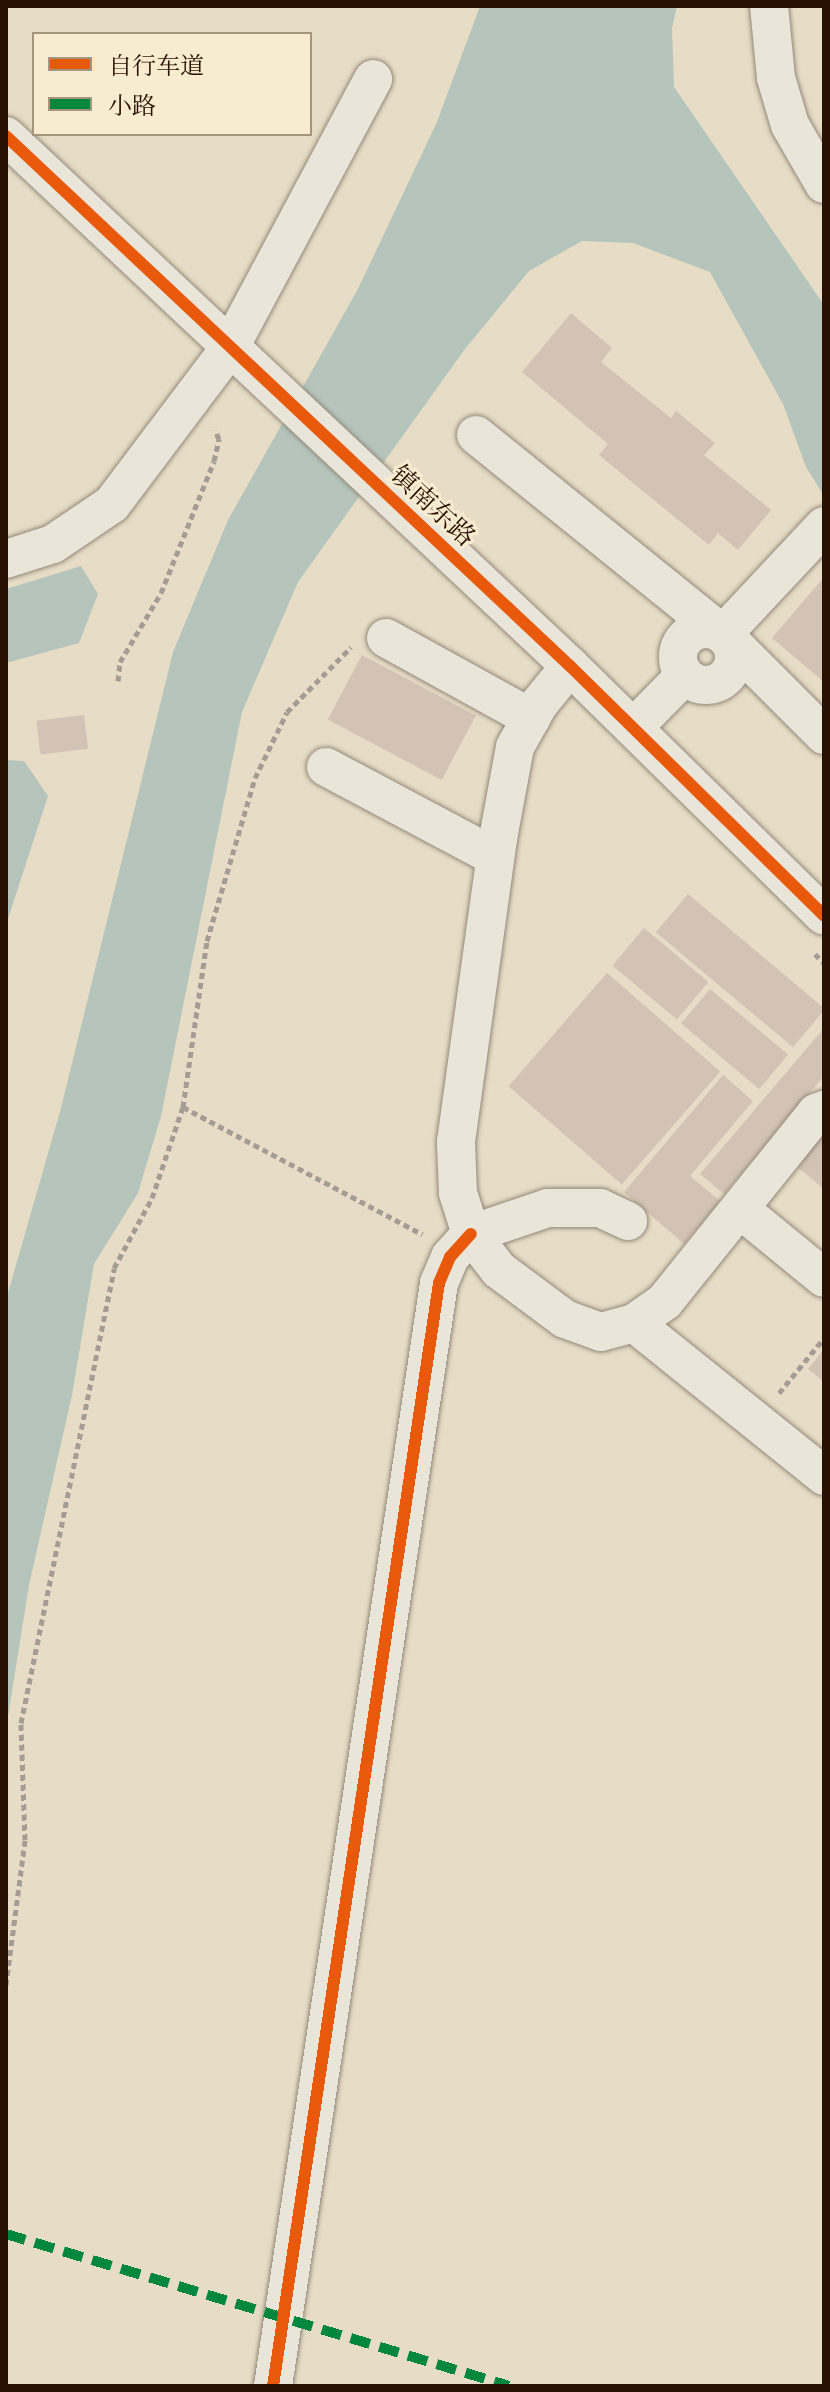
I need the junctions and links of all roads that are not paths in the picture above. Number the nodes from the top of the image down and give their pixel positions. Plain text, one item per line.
1 (769, 6) edge
2 (373, 79) dead end
3 (6, 136) edge
4 (824, 184) edge
5 (237, 357) junction
6 (476, 435) dead end
7 (819, 530) edge
8 (6, 559) edge
9 (723, 634) junction
10 (386, 638) road end
11 (570, 666) junction
12 (531, 718) junction
13 (633, 728) junction
14 (824, 735) edge
15 (326, 767) dead end
16 (495, 857) junction
17 (824, 916) edge
18 (824, 1110) edge
19 (741, 1210) junction
20 (628, 1221) dead end
21 (471, 1234) junction
22 (824, 1278) edge
23 (634, 1323) junction
24 (824, 1476) edge
25 (273, 2386) edge

1 - 4 street
2 - 5 street
3 - 5 street, 镇南东路
5 - 8 street
5 - 11 street, 镇南东路
6 - 9 street
7 - 9 street
9 - 13 street
9 - 14 street
10 - 12 street
11 - 12 street
11 - 13 street, 镇南东路
12 - 16 street
13 - 17 street, 镇南东路
15 - 16 street
16 - 21 street
18 - 19 street
19 - 22 street
19 - 23 street
20 - 21 street
21 - 23 street
21 - 25 street
23 - 24 street

